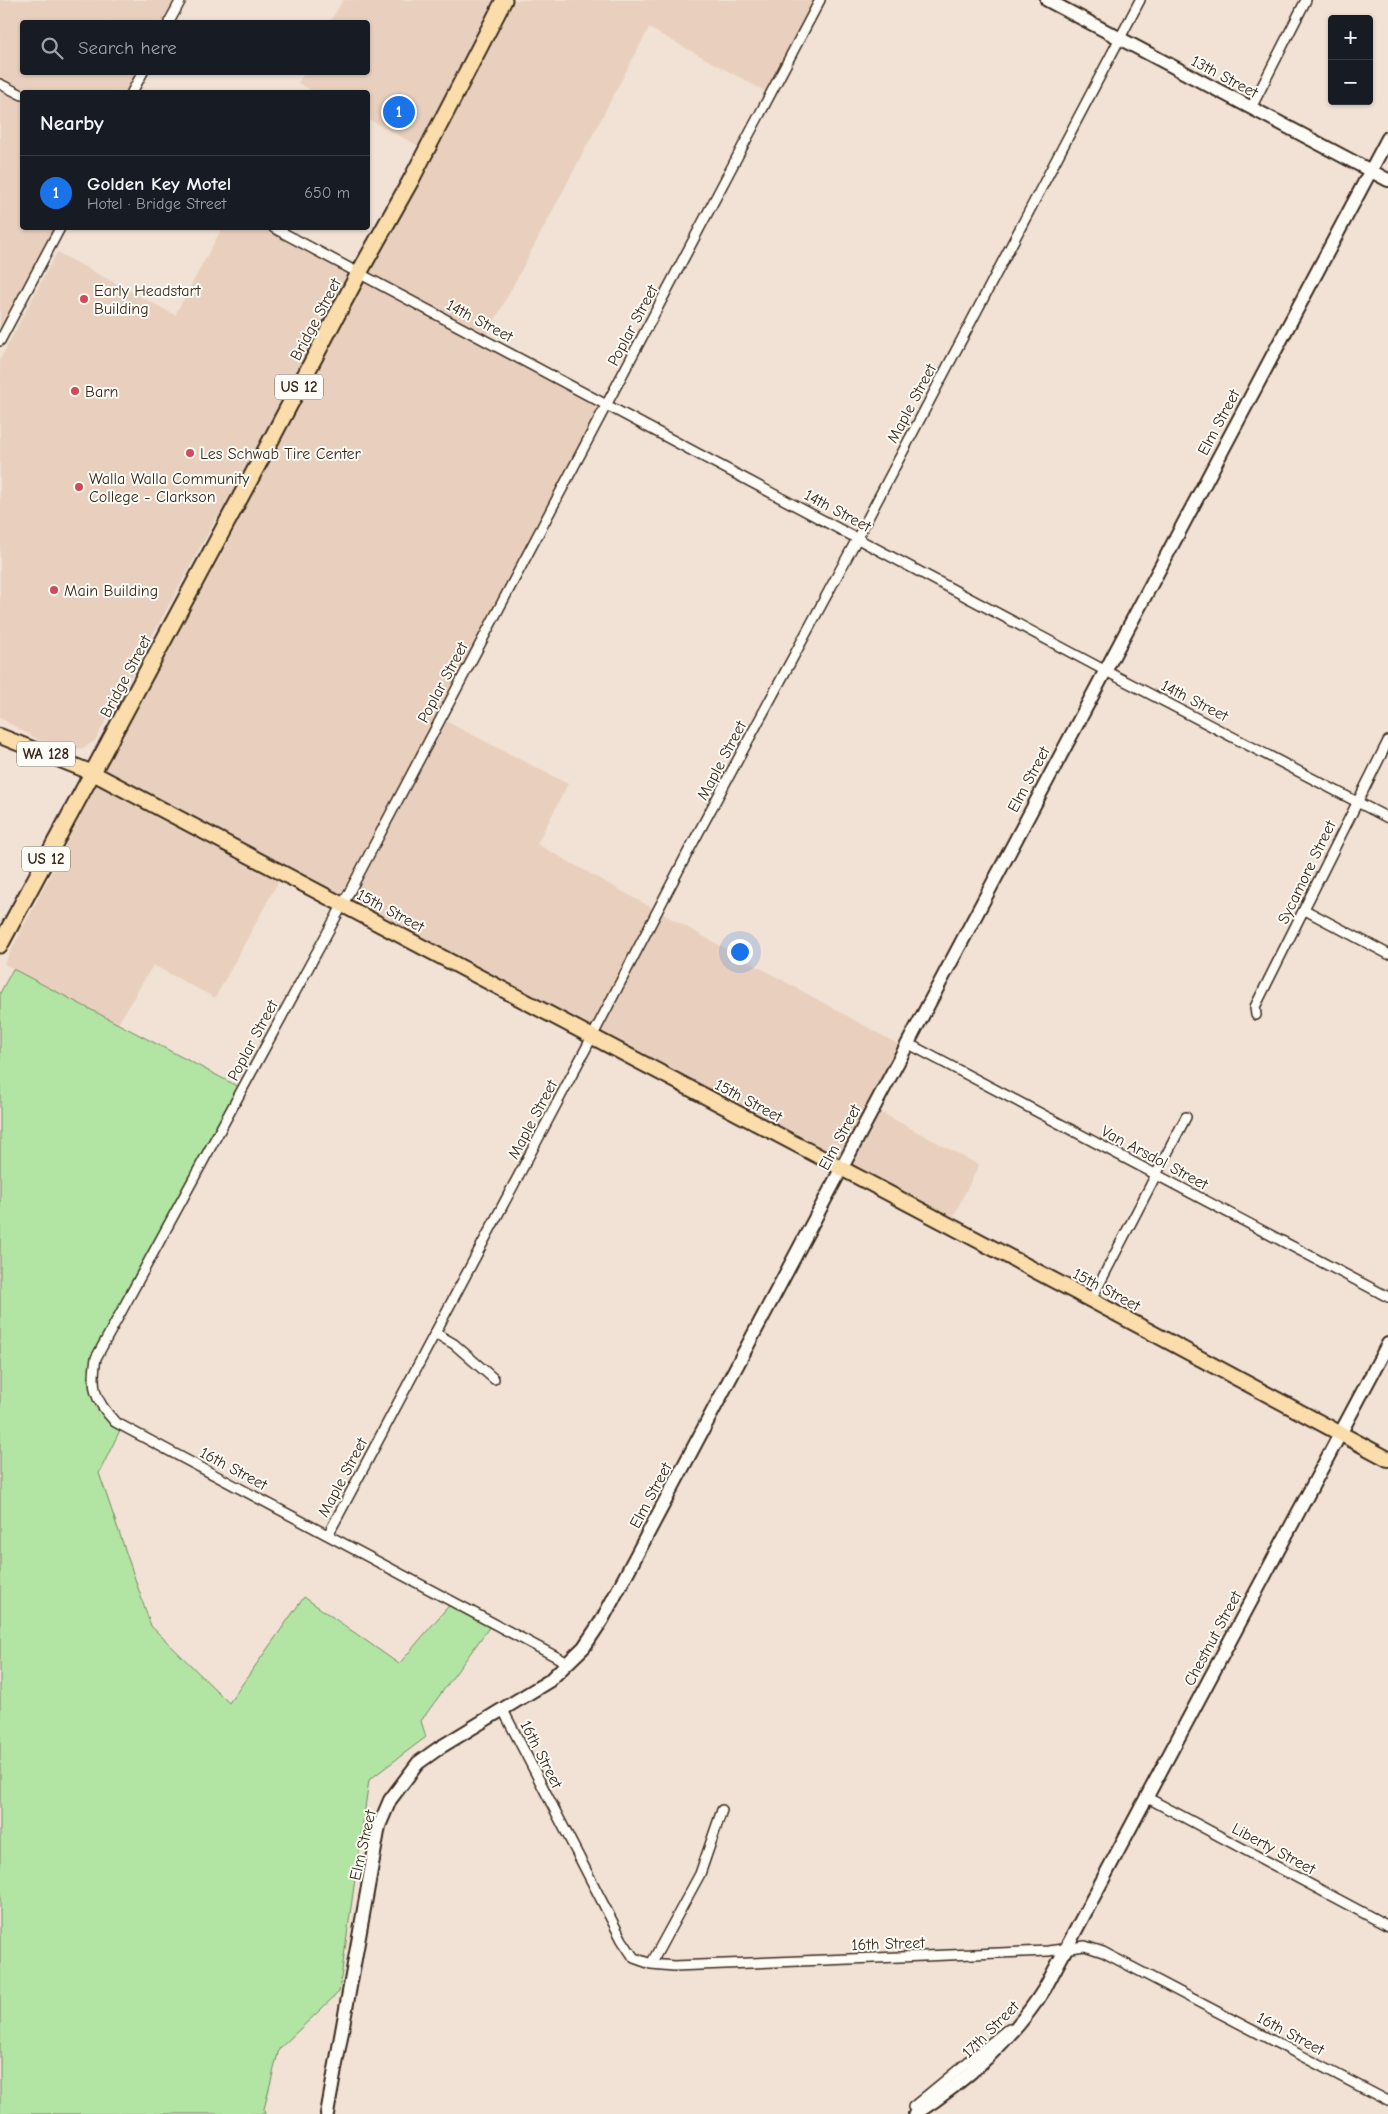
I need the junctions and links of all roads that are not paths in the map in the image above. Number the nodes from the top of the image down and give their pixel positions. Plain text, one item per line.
1 (181, 0) edge
2 (504, 0) edge
3 (820, 0) edge
4 (1047, 0) edge
5 (1140, 0) edge
6 (1306, 0) edge
7 (170, 20) edge
8 (1120, 38) junction
9 (141, 75) edge
10 (0, 84) edge
11 (133, 90) edge
12 (20, 94) edge
13 (1251, 108) junction
14 (1388, 138) edge
15 (1370, 171) junction
16 (1388, 180) edge
17 (59, 230) edge
18 (278, 230) edge
19 (359, 273) junction
20 (0, 340) edge
21 (607, 404) junction
22 (858, 537) junction
23 (1104, 670) junction
24 (0, 736) edge
25 (1388, 742) edge
26 (93, 773) junction
27 (1357, 801) junction
28 (1388, 818) edge
29 (343, 904) junction
30 (1305, 910) junction
31 (0, 944) edge
32 (1388, 954) edge
33 (1256, 1015) dead end
34 (592, 1037) junction
35 (907, 1043) junction
36 (1186, 1117) dead end
37 (841, 1169) junction
38 (1156, 1174) junction
39 (1388, 1297) edge
40 (1091, 1300) junction
41 (435, 1333) junction
42 (1388, 1344) edge
43 (93, 1379) joint
44 (494, 1379) dead end
45 (1340, 1433) junction
46 (1388, 1459) edge
47 (328, 1535) junction
48 (568, 1663) junction
49 (503, 1710) junction
50 (1146, 1797) junction
51 (722, 1810) dead end
52 (1388, 1926) edge
53 (1067, 1948) junction
54 (651, 1964) junction
55 (1388, 2101) edge
56 (914, 2110) edge
57 (327, 2114) edge

1 - 7 street
2 - 19 highway, Bridge Street / US 12
3 - 21 street, Poplar Street
4 - 8 main road, 13th Street
5 - 8 street, Maple Street
6 - 13 street
8 - 13 main road, 13th Street
8 - 22 street, Maple Street
9 - 11 street
10 - 12 street
13 - 15 main road, 13th Street
14 - 15 main road, Elm Street
15 - 16 main road, 13th Street
15 - 23 main road, Elm Street
17 - 20 street
18 - 19 street, 14th Street
19 - 21 street, 14th Street
19 - 26 highway, Bridge Street / US 12
21 - 22 street, 14th Street
21 - 29 street, Poplar Street
22 - 23 street, 14th Street
22 - 34 street, Maple Street
23 - 27 street, 14th Street
23 - 35 main road, Elm Street
24 - 26 main road, WA 128
25 - 27 street, Sycamore Street
26 - 29 main road, 15th Street
26 - 31 highway, Bridge Street / US 12
27 - 28 street, 14th Street
27 - 30 street, Sycamore Street
29 - 34 main road, 15th Street
29 - 43 street, Poplar Street
30 - 32 street
30 - 33 street, Sycamore Street
34 - 37 main road, 15th Street
34 - 41 street, Maple Street
35 - 37 main road, Elm Street
35 - 38 street, Van Arsdol Street
36 - 38 street
37 - 40 main road, 15th Street
37 - 48 main road, Elm Street
38 - 39 street, Van Arsdol Street
38 - 40 street
40 - 45 main road, 15th Street
41 - 44 street
41 - 47 street, Maple Street
42 - 45 main road, Chestnut Street
43 - 47 street, 16th Street
45 - 46 main road, 15th Street
45 - 50 main road, Chestnut Street
47 - 48 street, 16th Street
48 - 49 main road, Elm Street
49 - 54 street, 16th Street
49 - 57 main road, Elm Street
50 - 52 street, Liberty Street
50 - 53 main road, Chestnut Street
51 - 54 street
53 - 54 street, 16th Street
53 - 55 street, 16th Street
53 - 56 main road, 17th Street

